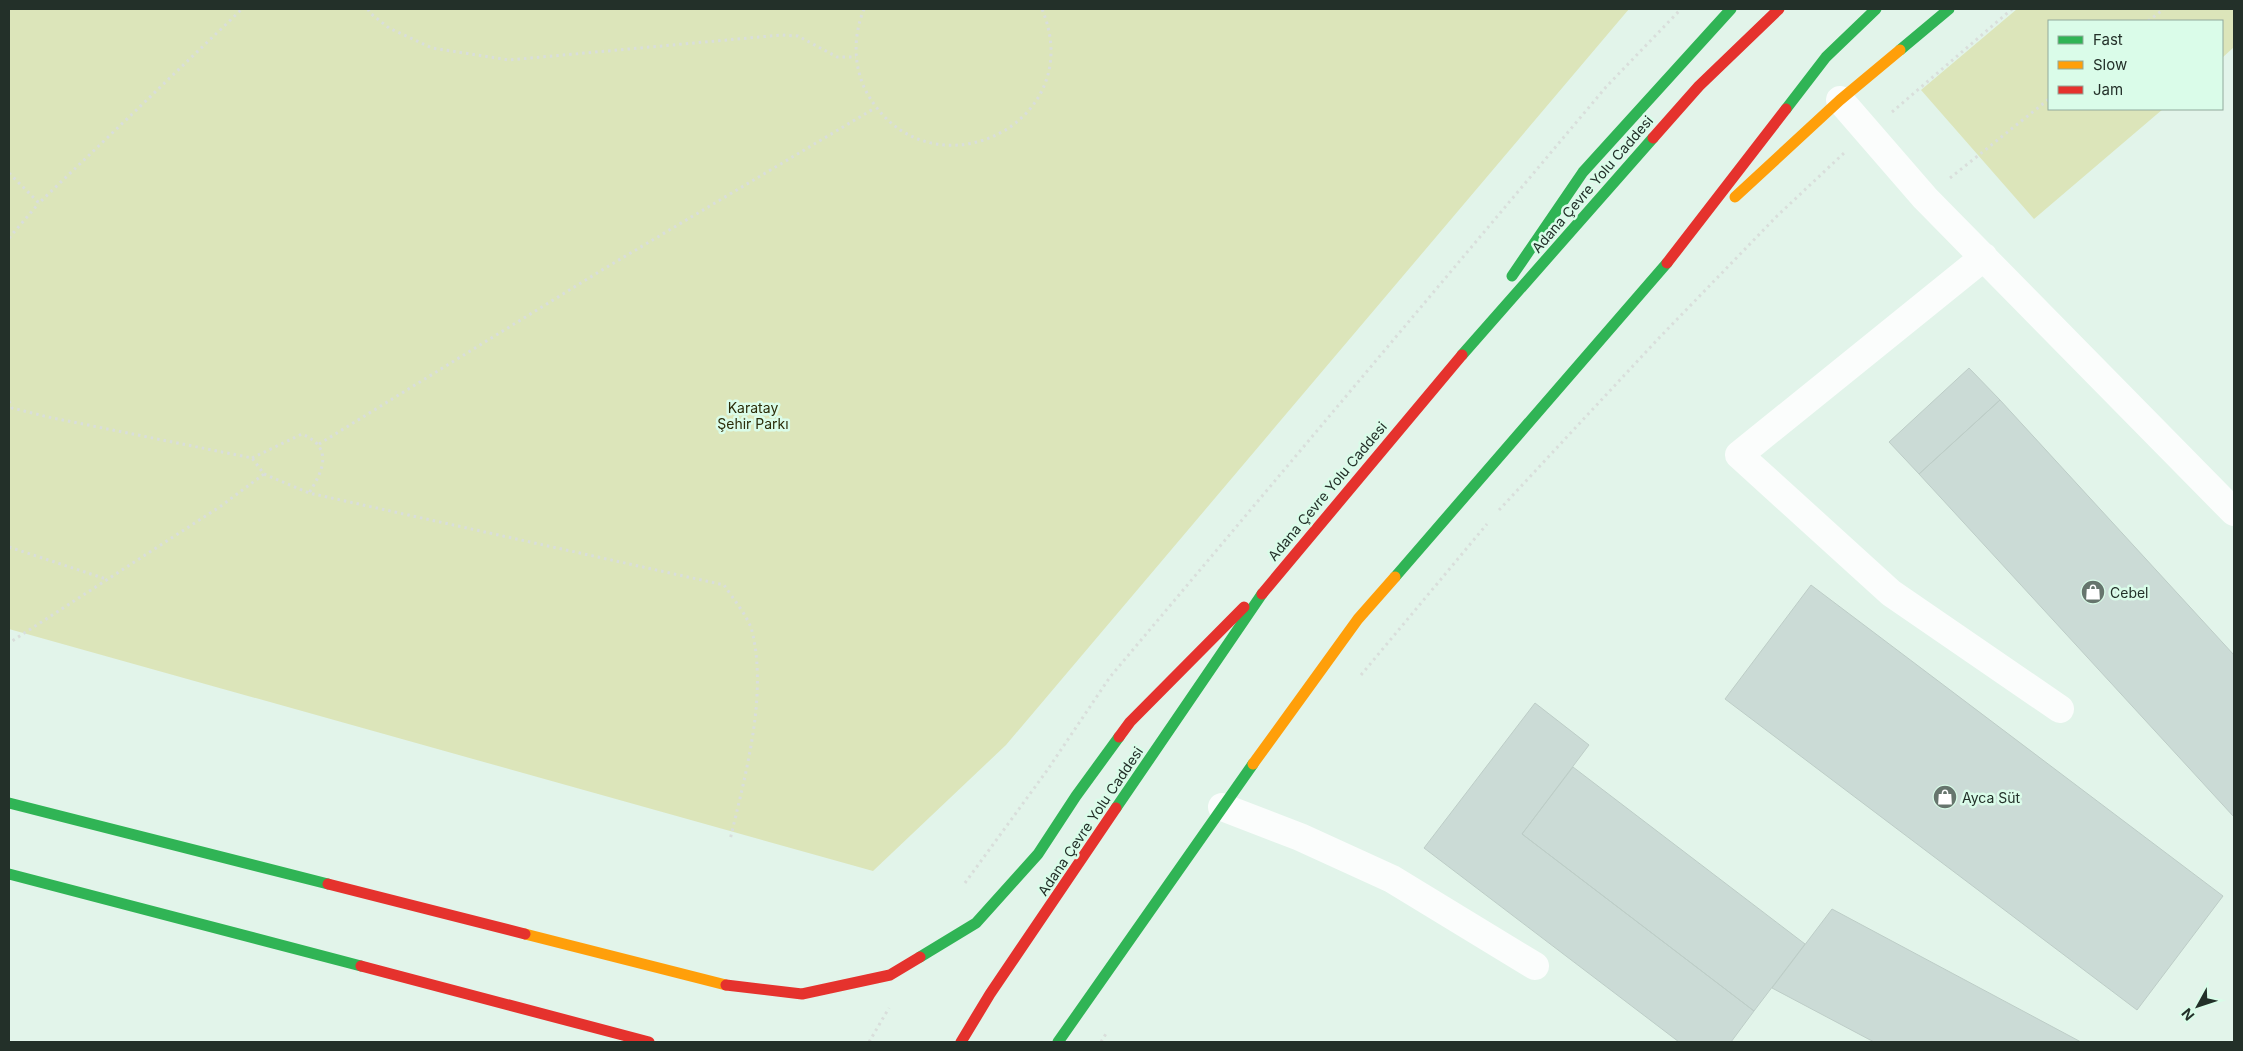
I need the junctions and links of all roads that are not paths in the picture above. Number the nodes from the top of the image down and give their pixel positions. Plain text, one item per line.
1 (1731, 9) edge
2 (1779, 9) edge
3 (1876, 9) edge
4 (1949, 9) edge
5 (1840, 100) junction
6 (1681, 247) junction
7 (1984, 257) junction
8 (1446, 373) junction
9 (2234, 512) edge
10 (1269, 584) junction
11 (2060, 709) dead end
12 (9, 804) edge
13 (1222, 806) junction
14 (9, 874) edge
15 (1535, 966) dead end
16 (649, 1042) edge
17 (961, 1042) edge
18 (1058, 1042) edge

1 - 8 main road
2 - 8 main road, Adana Çevre Yolu Caddesi
3 - 6 main road
4 - 5 main road
5 - 6 main road
5 - 7 street
6 - 13 main road
7 - 9 street
7 - 11 street
8 - 10 main road, Adana Çevre Yolu Caddesi
10 - 12 main road
10 - 17 main road, Adana Çevre Yolu Caddesi
13 - 15 street
13 - 18 main road
14 - 16 main road

